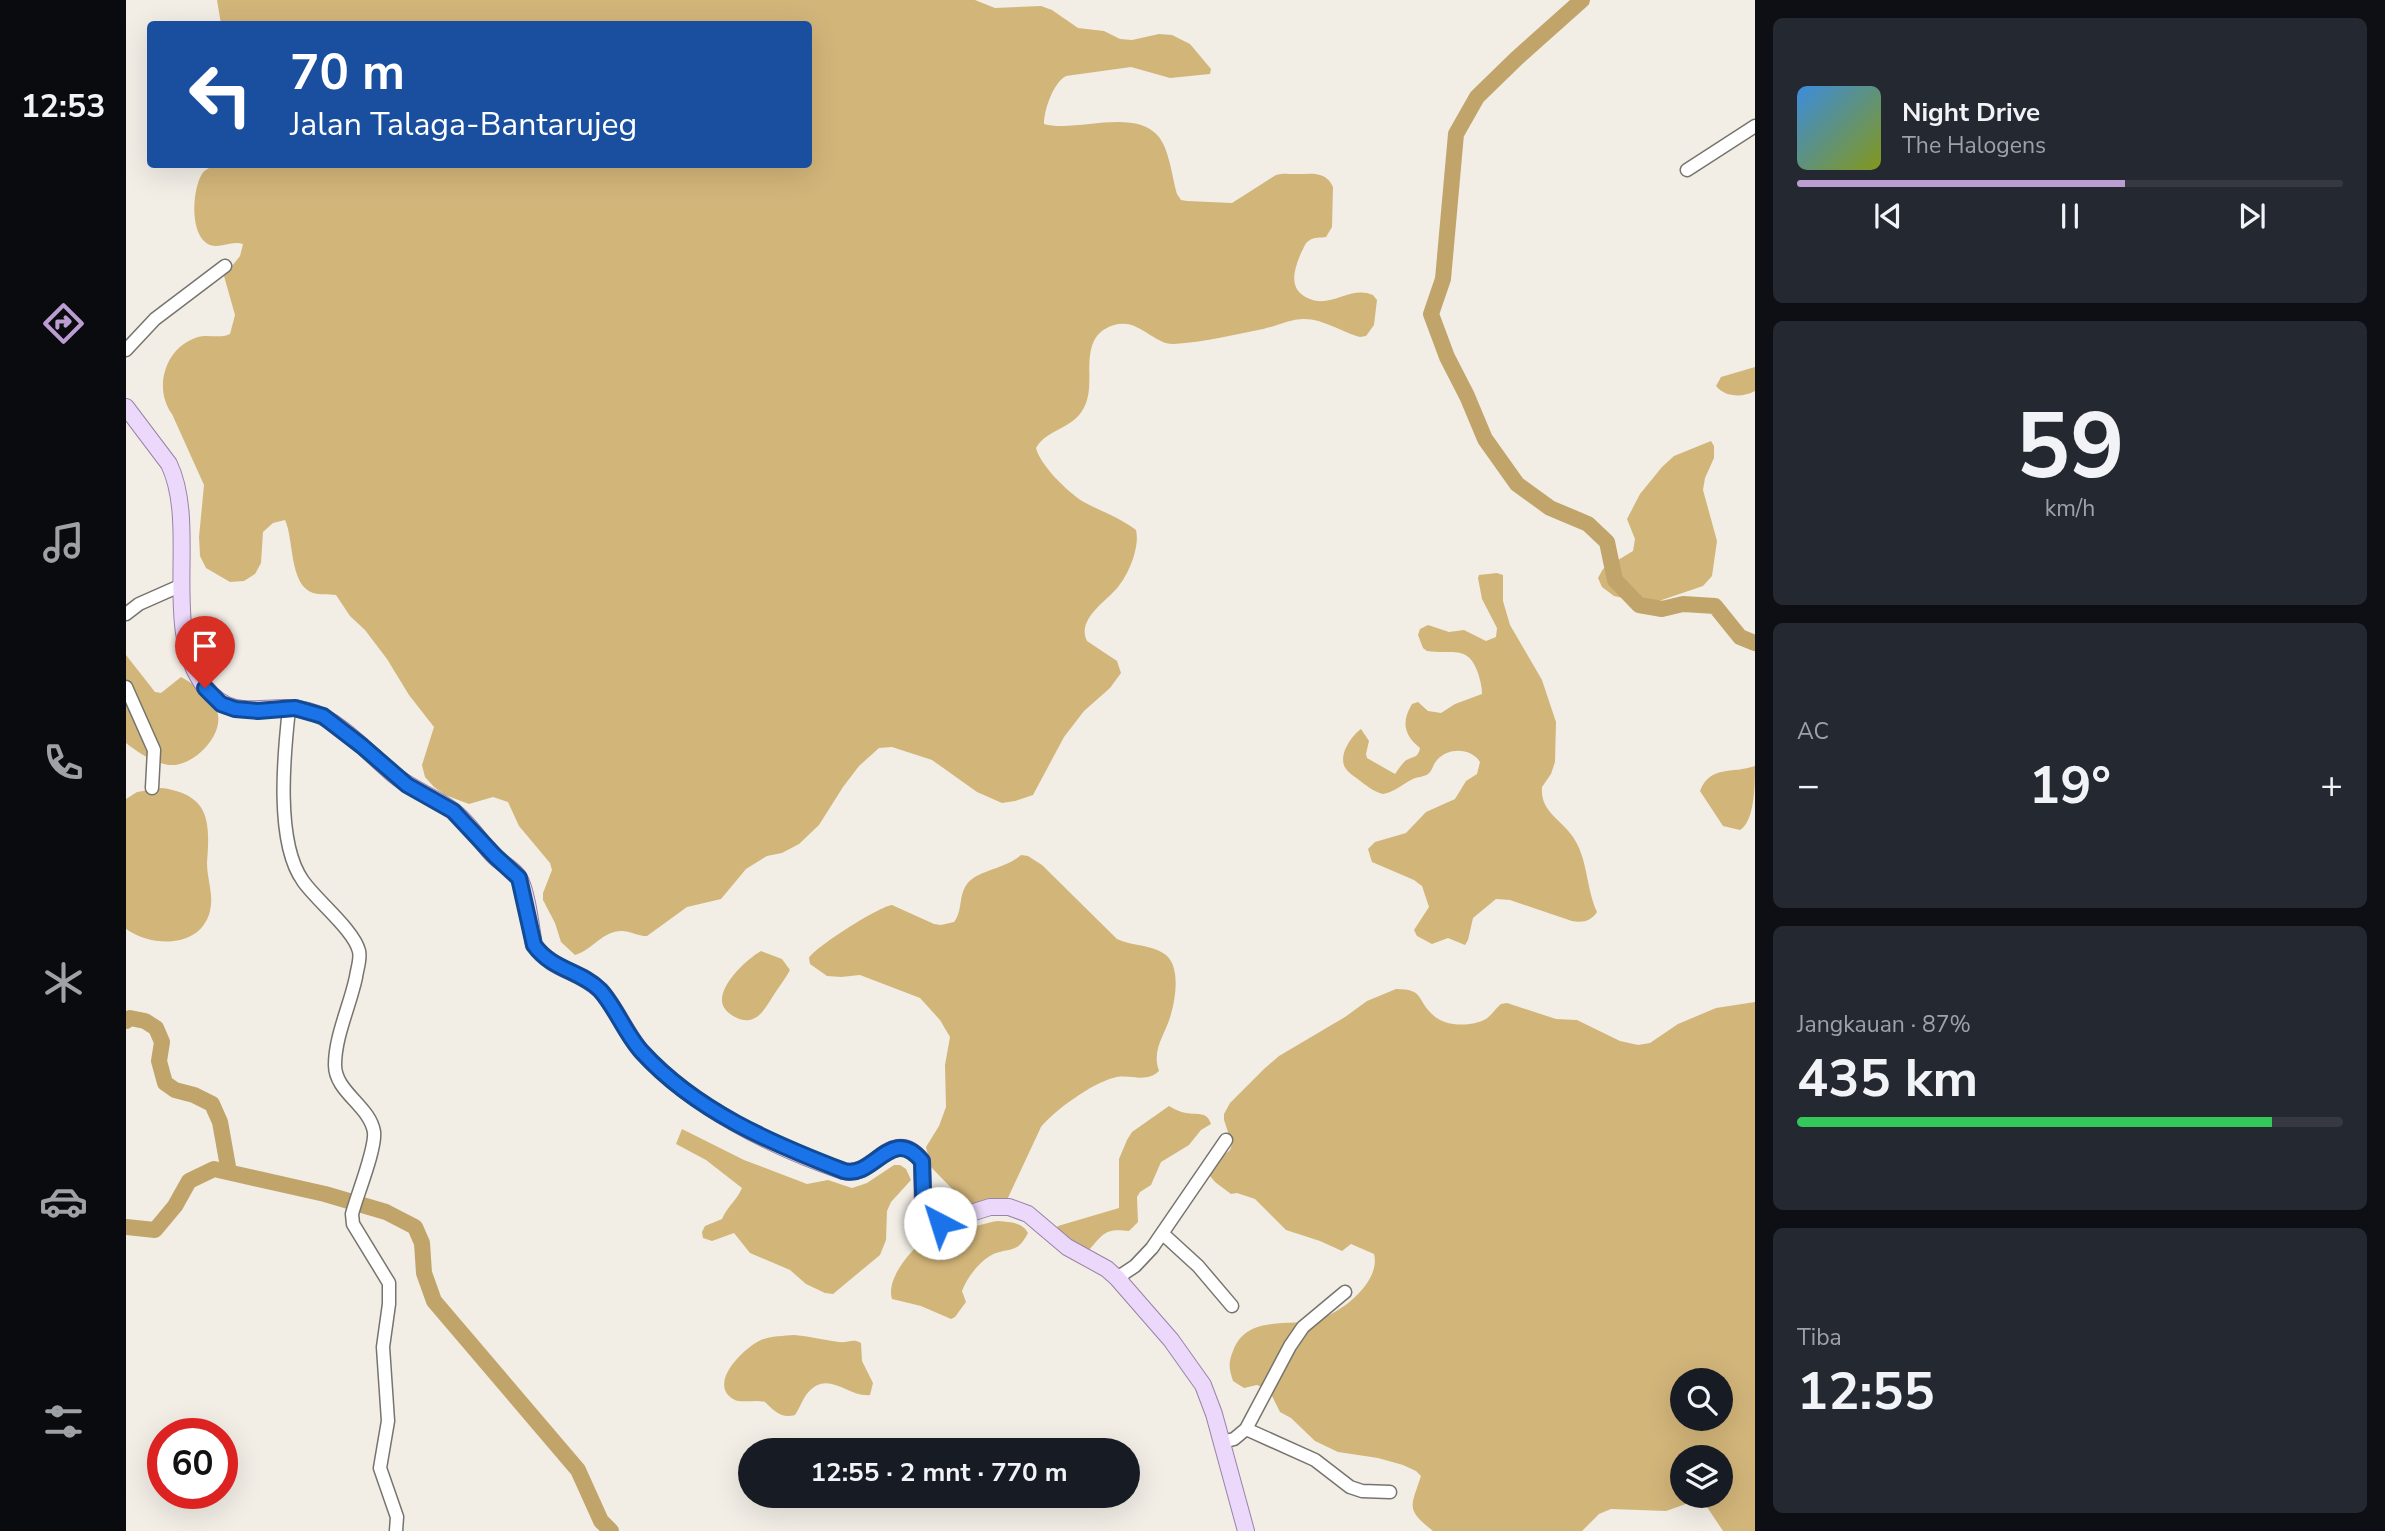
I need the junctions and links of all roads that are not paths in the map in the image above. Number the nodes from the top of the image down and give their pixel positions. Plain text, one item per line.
1 (1755, 126) edge
2 (1687, 170) dead end
3 (225, 266) dead end
4 (126, 350) edge
5 (126, 407) edge
6 (182, 584) junction
7 (126, 614) edge
8 (126, 687) edge
9 (289, 709) junction
10 (152, 788) dead end
11 (1226, 1140) dead end
12 (1163, 1234) junction
13 (1118, 1278) junction
14 (1345, 1292) dead end
15 (1232, 1306) dead end
16 (1246, 1429) junction
17 (1222, 1442) junction
18 (1390, 1492) dead end
19 (396, 1531) edge
20 (1246, 1531) edge

1 - 2 street
3 - 4 street
5 - 6 main road
6 - 7 street
6 - 9 main road
8 - 10 street
9 - 13 main road
9 - 19 street
11 - 12 street
12 - 13 street
12 - 15 street
13 - 17 main road
14 - 16 street
16 - 17 street
16 - 18 street
17 - 20 main road

